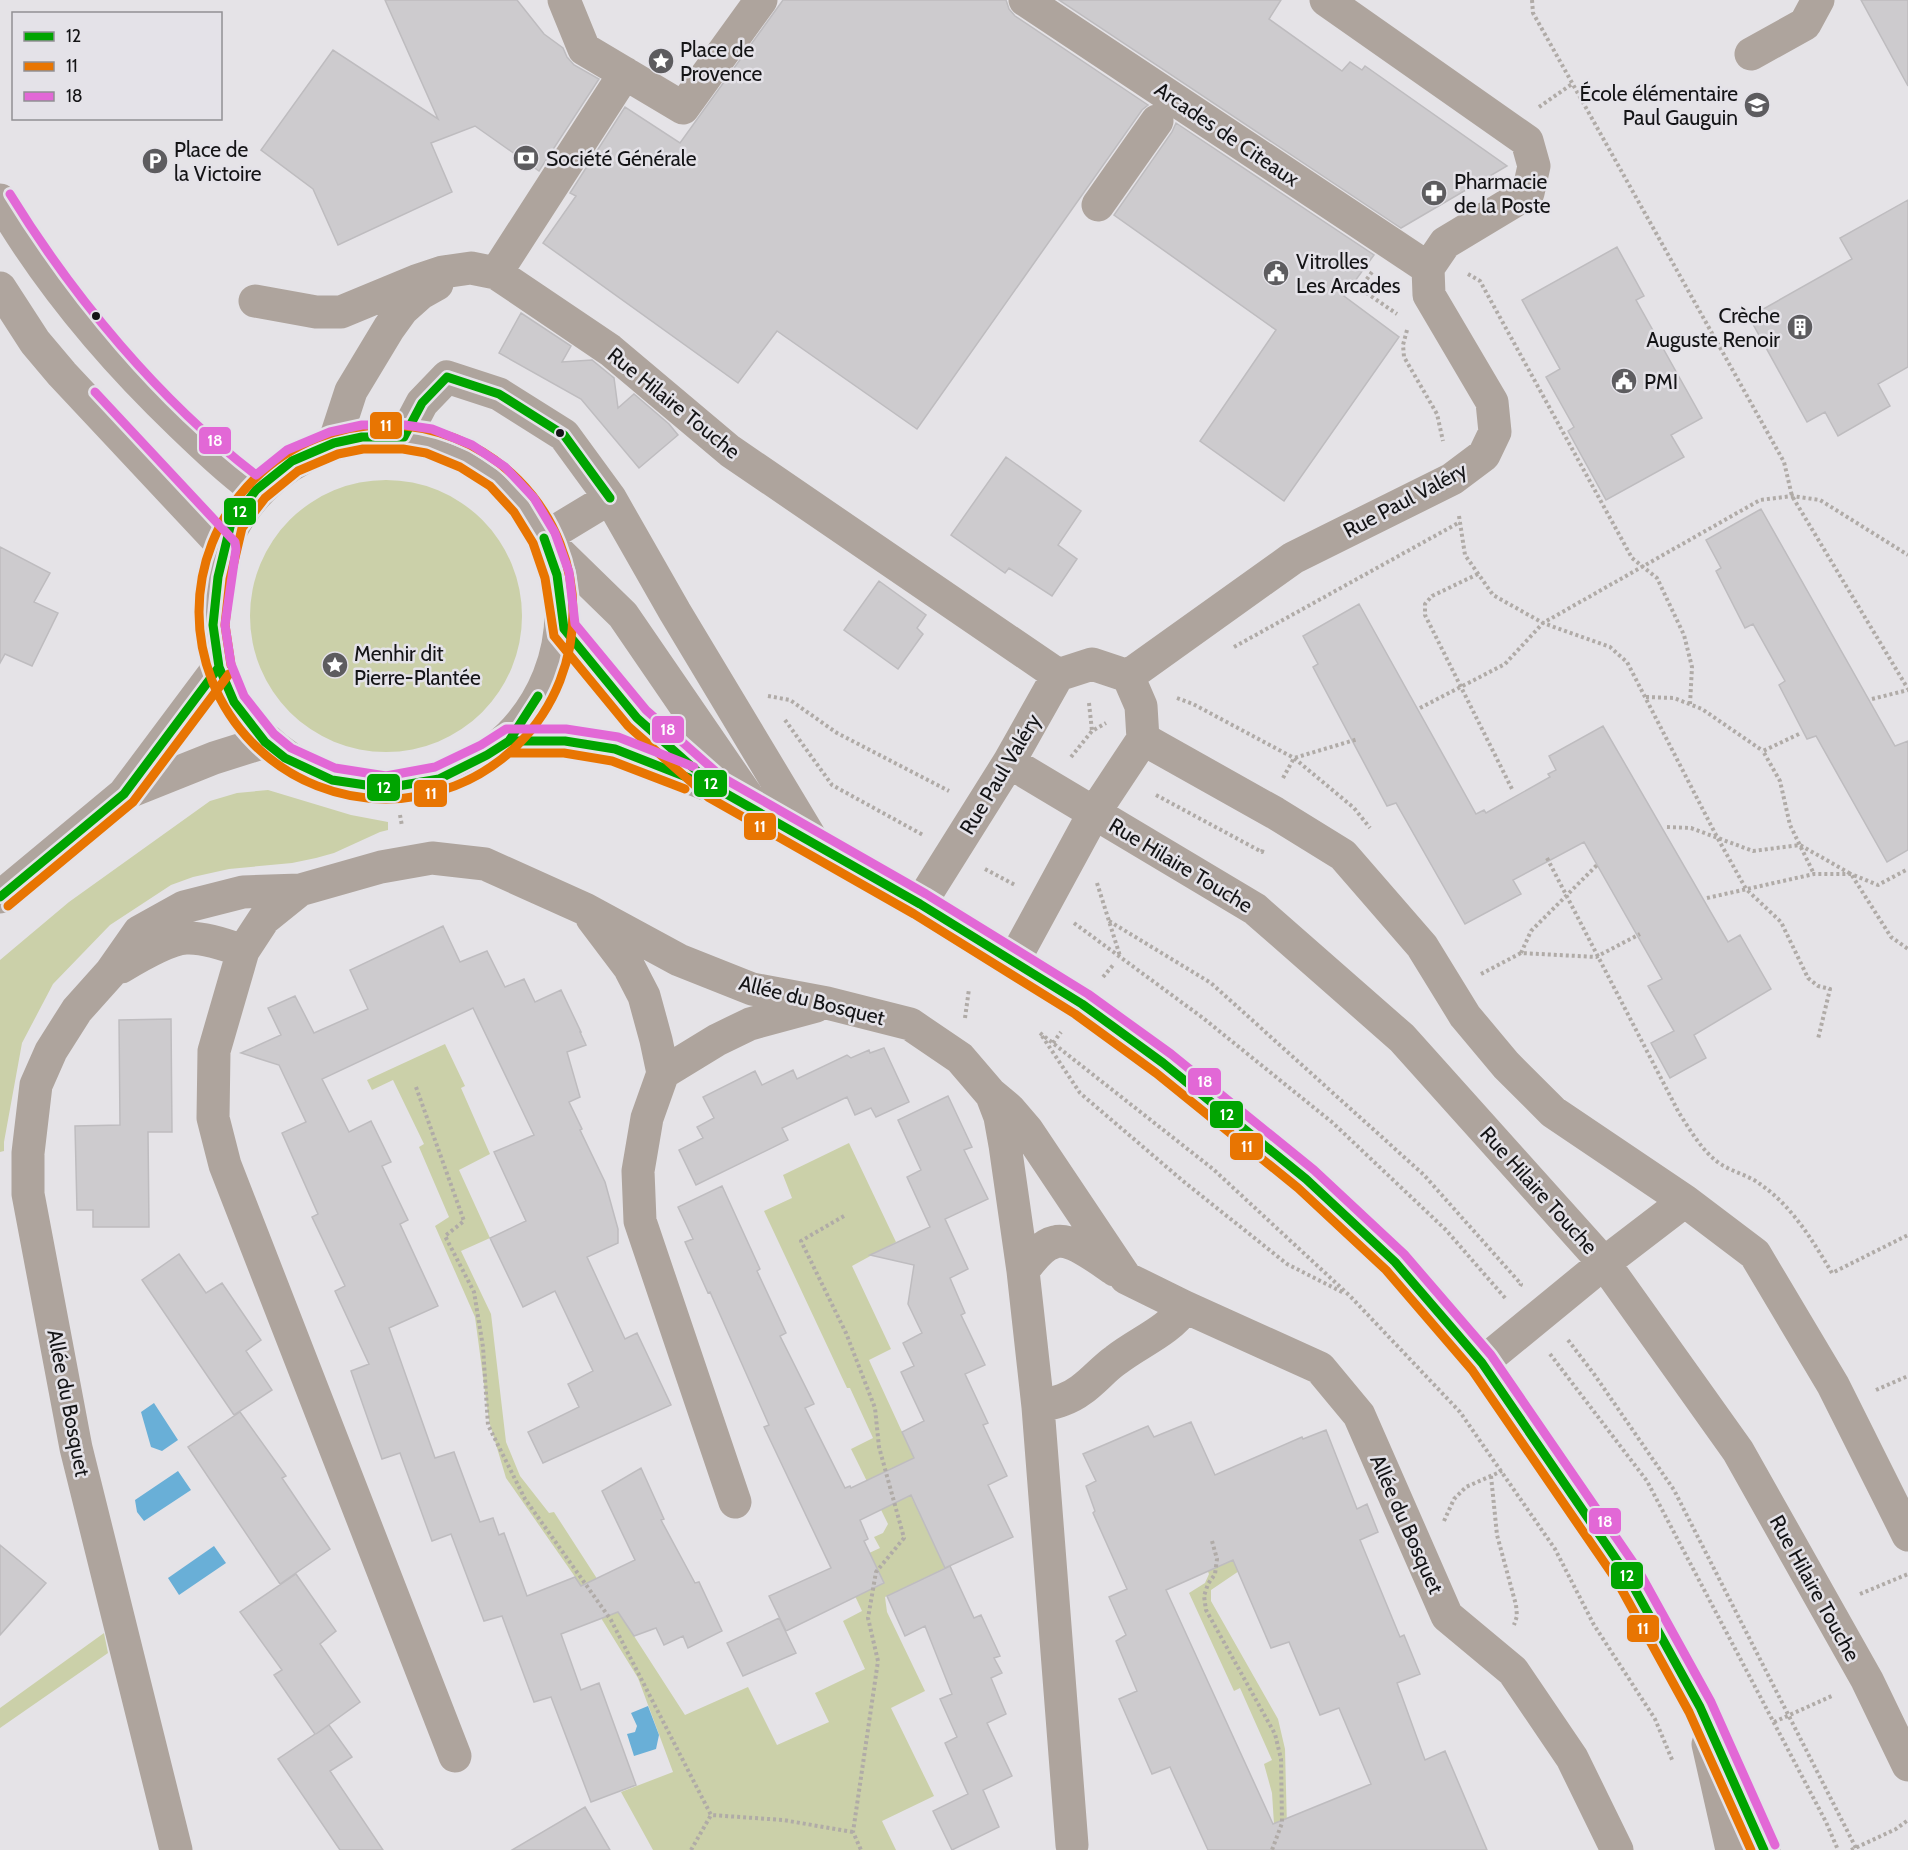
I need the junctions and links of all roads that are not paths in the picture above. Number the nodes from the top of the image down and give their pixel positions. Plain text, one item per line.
1 (564, 0) edge
2 (761, 0) edge
3 (1025, 0) edge
4 (1326, 0) edge
5 (1818, 0) edge
6 (1751, 54) dead end
7 (625, 73) junction
8 (1166, 108) junction
9 (0, 200) edge
10 (1098, 204) dead end
11 (1428, 268) junction
12 (484, 271) junction
13 (0, 288) edge
14 (255, 301) dead end
15 (404, 437) junction
16 (334, 443) junction
17 (256, 489) junction
18 (610, 498) junction
19 (544, 538) junction
20 (224, 547) junction
21 (564, 629) junction
22 (219, 667) junction
23 (1058, 675) junction
24 (1128, 676) junction
25 (1143, 740) junction
26 (509, 741) junction
27 (265, 742) junction
28 (1009, 762) junction
29 (716, 788) junction
30 (124, 794) junction
31 (758, 812) junction
32 (1094, 813) junction
33 (815, 845) junction
34 (300, 890) junction
35 (0, 897) edge
36 (920, 904) junction
37 (585, 909) junction
38 (243, 951) junction
39 (1013, 962) junction
40 (111, 972) junction
41 (827, 1003) junction
42 (663, 1073) junction
43 (990, 1093) junction
44 (1685, 1200) junction
45 (1604, 1263) junction
46 (1023, 1271) junction
47 (1126, 1278) junction
48 (1185, 1307) junction
49 (1482, 1363) junction
50 (1038, 1407) junction
51 (735, 1502) dead end
52 (1908, 1535) edge
53 (1700, 1707) junction
54 (454, 1756) dead end
55 (1908, 1765) edge
56 (1072, 1845) dead end
57 (176, 1850) edge
58 (1617, 1850) edge
59 (1732, 1850) edge
60 (1764, 1850) edge

1 - 7 street
2 - 7 street
3 - 8 street, Arcades de Citeaux
4 - 11 street
5 - 6 street
7 - 12 street
8 - 10 street
8 - 11 street, Arcades de Citeaux
9 - 17 main road
11 - 24 street, Rue Paul Valéry
12 - 14 street
12 - 16 street
12 - 23 street, Rue Hilaire Touche
13 - 20 main road
15 - 16 main road
15 - 18 street
15 - 19 main road
16 - 17 main road
17 - 20 main road
18 - 19 street
18 - 33 street
19 - 21 main road
19 - 31 street
20 - 22 main road
21 - 26 main road
21 - 29 main road
22 - 27 main road
22 - 30 main road
23 - 24 street
23 - 28 street, Rue Paul Valéry
24 - 25 street
25 - 32 street
25 - 44 street
26 - 27 main road
26 - 29 main road
27 - 30 main road
28 - 32 street, Rue Hilaire Touche
28 - 36 street, Rue Paul Valéry
29 - 31 main road
30 - 35 main road
31 - 33 main road
32 - 39 street
32 - 45 street, Rue Hilaire Touche
33 - 36 main road
34 - 37 street, Allée du Bosquet
34 - 38 street, Allée du Bosquet
34 - 40 street, Allée du Bosquet
36 - 39 main road
37 - 41 street, Allée du Bosquet
37 - 42 street
38 - 40 street, Allée du Bosquet
38 - 54 street, Allée du Bosquet
39 - 49 main road
40 - 57 street, Allée du Bosquet
41 - 42 street
41 - 43 street, Allée du Bosquet
42 - 51 street
43 - 46 street
43 - 47 street, Allée du Bosquet
44 - 45 street
44 - 52 street
45 - 49 street
45 - 55 street, Rue Hilaire Touche
46 - 47 street, Allée du Bosquet
46 - 50 street
47 - 48 street, Allée du Bosquet
48 - 50 street
48 - 58 street, Allée du Bosquet
49 - 53 main road
50 - 56 street
53 - 59 street
53 - 60 main road

